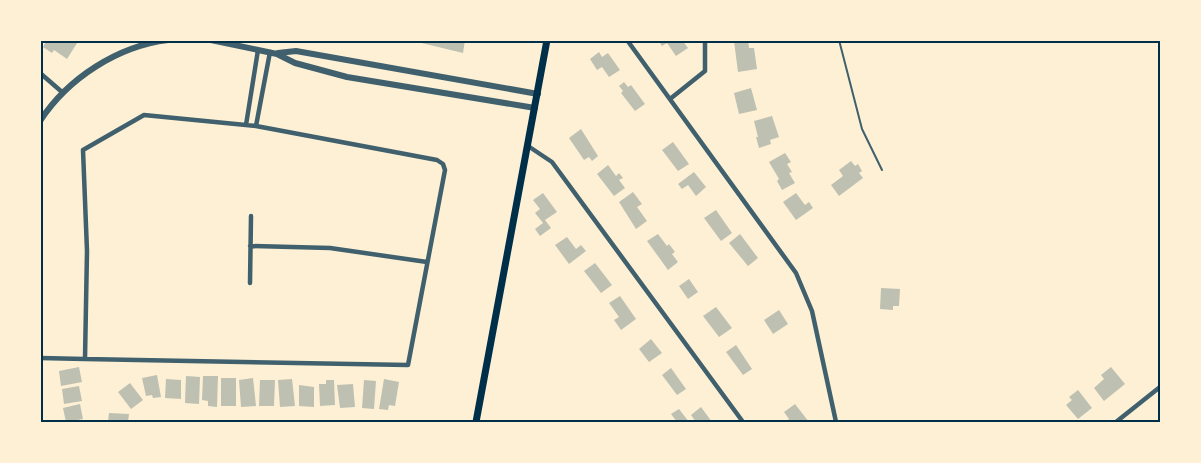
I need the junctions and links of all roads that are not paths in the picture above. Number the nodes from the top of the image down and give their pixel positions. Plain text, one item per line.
1 (168, 40) edge
2 (211, 40) edge
3 (548, 40) edge
4 (627, 40) edge
5 (705, 40) edge
6 (839, 40) edge
7 (258, 50) junction
8 (273, 53) junction
9 (40, 73) edge
10 (62, 92) junction
11 (538, 94) junction
12 (670, 99) junction
13 (536, 108) junction
14 (40, 121) edge
15 (246, 125) junction
16 (256, 126) junction
17 (528, 146) junction
18 (882, 170) dead end
19 (251, 216) dead end
20 (250, 246) junction
21 (427, 262) junction
22 (250, 283) dead end
23 (40, 358) edge
24 (85, 359) junction
25 (1161, 387) edge
26 (476, 423) edge
27 (743, 423) edge
28 (836, 423) edge
29 (1116, 423) edge

1 - 10 street
2 - 7 street
3 - 11 main road
4 - 12 street
5 - 12 street
6 - 18 lane
7 - 8 street
7 - 15 street
8 - 11 street
8 - 13 street
8 - 16 street
9 - 10 street
10 - 14 street
11 - 13 main road
12 - 28 street
13 - 17 main road
15 - 16 street
15 - 24 street
16 - 21 street
17 - 26 main road
17 - 27 street
19 - 20 street
20 - 21 street
20 - 22 street
21 - 24 street
23 - 24 street
25 - 29 street

